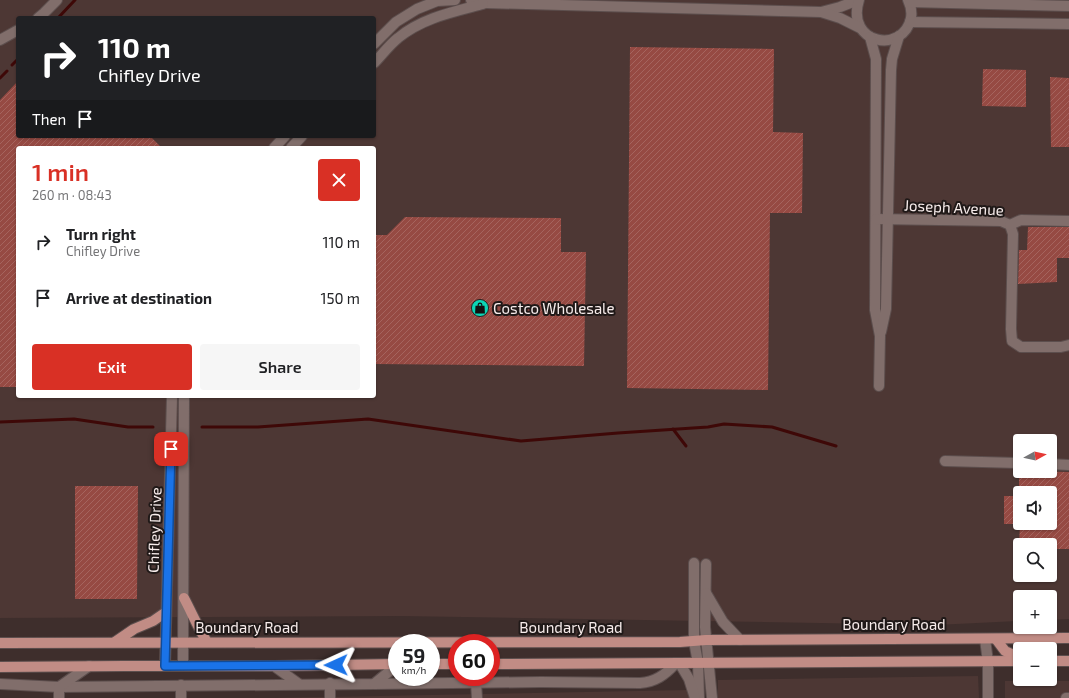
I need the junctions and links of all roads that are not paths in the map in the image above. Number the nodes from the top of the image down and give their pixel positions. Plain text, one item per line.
1 (57, 0) edge
2 (455, 0) edge
3 (471, 0) edge
4 (751, 0) edge
5 (858, 0) edge
6 (909, 1) edge
7 (1016, 2) edge
8 (485, 3) junction
9 (1069, 6) edge
10 (757, 10) junction
11 (821, 12) junction
12 (40, 16) edge
13 (910, 22) junction
14 (1069, 24) edge
15 (860, 28) junction
16 (16, 31) edge
17 (899, 36) junction
18 (870, 37) junction
19 (0, 40) edge
20 (376, 42) edge
21 (376, 61) edge
22 (283, 138) edge
23 (300, 138) edge
24 (276, 146) edge
25 (292, 146) edge
26 (876, 219) junction
27 (888, 220) junction
28 (1069, 221) edge
29 (1010, 224) junction
30 (880, 336) junction
31 (1069, 345) edge
32 (879, 386) dead end
33 (172, 398) edge
34 (184, 398) edge
35 (945, 461) dead end
36 (1013, 463) edge
37 (1057, 464) edge
38 (1069, 465) edge
39 (694, 563) dead end
40 (706, 564) dead end
41 (705, 592) junction
42 (184, 598) junction
43 (166, 612) junction
44 (1069, 638) edge
45 (985, 639) junction
46 (996, 639) junction
47 (706, 640) junction
48 (740, 640) junction
49 (694, 641) junction
50 (115, 642) junction
51 (166, 642) junction
52 (183, 642) junction
53 (207, 642) junction
54 (0, 643) edge
55 (1013, 656) edge
56 (1013, 660) edge
57 (1057, 661) edge
58 (1069, 661) edge
59 (988, 662) junction
60 (703, 663) junction
61 (388, 664) edge
62 (500, 664) edge
63 (677, 664) junction
64 (89, 666) junction
65 (165, 666) junction
66 (182, 666) junction
67 (274, 666) junction
68 (0, 667) edge
69 (388, 672) edge
70 (330, 683) junction
71 (448, 683) edge
72 (500, 683) edge
73 (0, 684) edge
74 (299, 684) junction
75 (374, 684) junction
76 (180, 685) junction
77 (476, 686) edge
78 (59, 687) junction
79 (59, 698) edge
80 (181, 698) edge
81 (330, 698) edge
82 (477, 698) edge
83 (694, 698) edge
84 (700, 698) edge
85 (712, 698) edge
86 (988, 698) edge

1 - 12 street
2 - 20 street
3 - 8 street
4 - 10 street
5 - 11 street
5 - 15 street
6 - 7 street
6 - 13 street
7 - 9 street
8 - 10 street
8 - 21 street
10 - 11 street
11 - 15 street
13 - 14 street
13 - 17 street
15 - 18 street
16 - 19 street
17 - 18 street
17 - 27 street, Joseph Avenue
18 - 26 street, Joseph Avenue
22 - 24 street
23 - 25 street
26 - 27 street, Joseph Avenue
26 - 30 street, Joseph Avenue
27 - 29 street, Joseph Avenue
27 - 30 street, Joseph Avenue
28 - 29 street
29 - 31 street, Joseph Avenue
30 - 32 street, Joseph Avenue
33 - 43 street, Chifley Drive
34 - 42 street, Chifley Drive
35 - 36 street
37 - 38 street
39 - 49 street
40 - 41 street
41 - 47 street
41 - 48 street
42 - 52 street, Chifley Drive
42 - 53 main road
43 - 50 main road
43 - 51 street, Chifley Drive
44 - 46 main road, Boundary Road
45 - 46 main road, Boundary Road
45 - 48 main road, Boundary Road
45 - 59 street
46 - 55 main road
47 - 48 main road, Boundary Road
47 - 49 main road, Boundary Road
47 - 60 street
49 - 53 main road, Boundary Road
49 - 60 street
50 - 51 main road, Boundary Road
50 - 54 main road, Boundary Road
51 - 52 main road, Boundary Road
51 - 65 street, Chifley Drive
52 - 53 main road, Boundary Road
52 - 66 street, Chifley Drive
56 - 59 main road
57 - 58 main road
59 - 60 main road
59 - 86 street
60 - 63 main road
60 - 84 street
60 - 85 street
61 - 67 main road
62 - 63 main road
63 - 72 street
63 - 83 street
64 - 65 main road
64 - 68 main road
64 - 78 street
65 - 66 main road
66 - 67 main road
67 - 74 street
69 - 75 street
70 - 74 street
70 - 75 street
70 - 81 street
71 - 75 street
73 - 78 street
74 - 76 street
76 - 78 street
76 - 80 street
77 - 82 street
78 - 79 street

